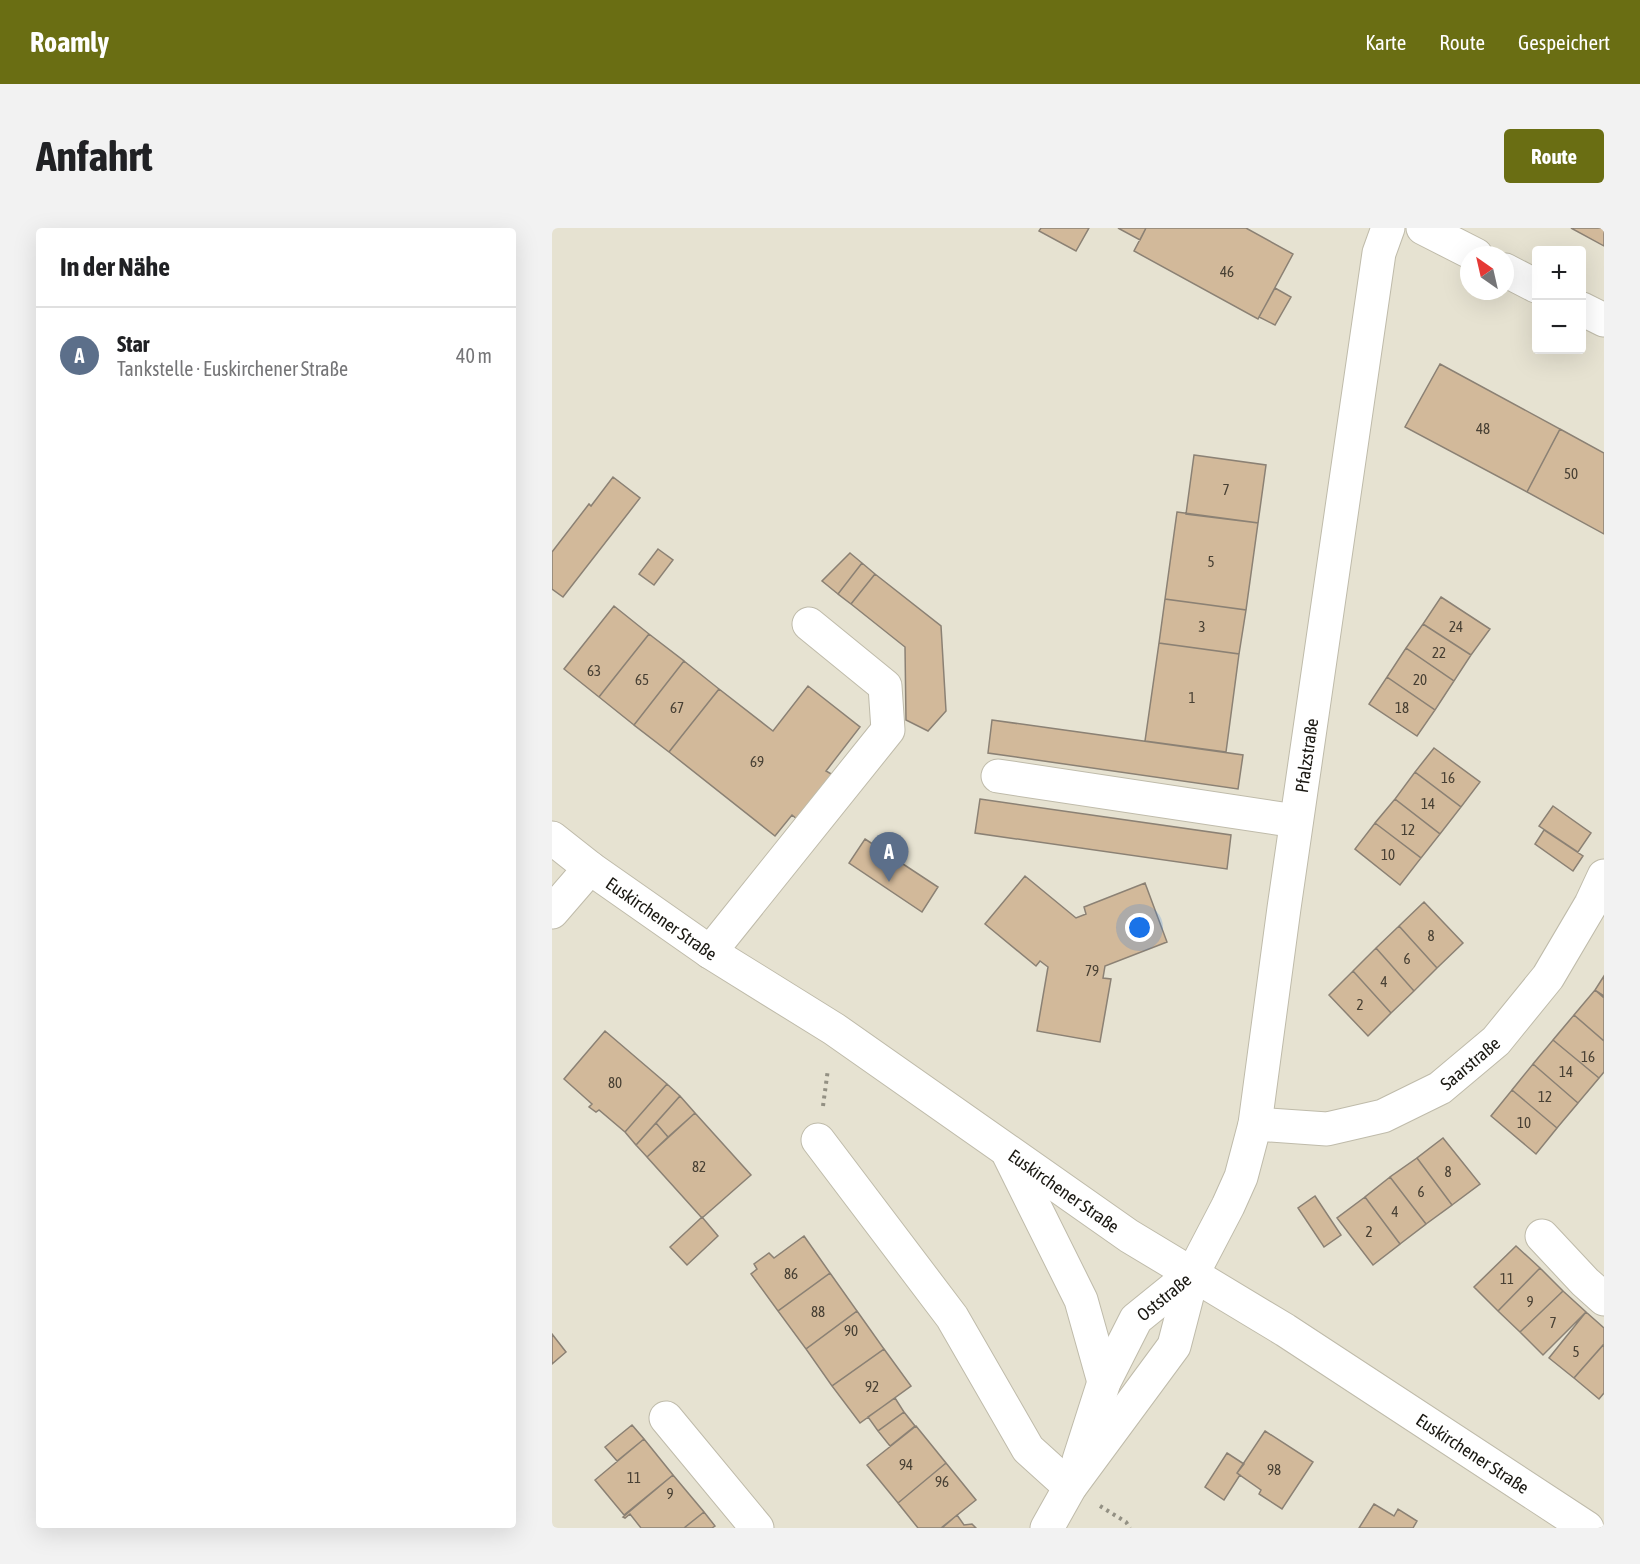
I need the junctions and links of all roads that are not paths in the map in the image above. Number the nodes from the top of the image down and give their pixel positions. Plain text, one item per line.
1 (1388, 228) edge
2 (1424, 228) edge
3 (1460, 247) edge
4 (1514, 275) edge
5 (1532, 284) edge
6 (1586, 311) edge
7 (1604, 320) edge
8 (809, 624) dead end
9 (998, 776) dead end
10 (1296, 821) junction
11 (552, 838) edge
12 (590, 868) junction
13 (1604, 876) edge
14 (552, 912) edge
15 (710, 952) junction
16 (1255, 1124) junction
17 (818, 1140) road end
18 (1007, 1151) junction
19 (1542, 1236) dead end
20 (1193, 1273) junction
21 (1604, 1299) edge
22 (1104, 1382) junction
23 (666, 1418) dead end
24 (1070, 1487) junction
25 (757, 1528) edge
26 (1047, 1528) edge
27 (1587, 1528) edge

1 - 10 street, Pfalzstraße
2 - 3 street
4 - 5 street
6 - 7 street
8 - 15 street
9 - 10 street
10 - 16 street, Pfalzstraße
11 - 12 street, Euskirchener Straße
12 - 14 street
12 - 15 street, Euskirchener Straße
13 - 16 street, Saarstraße
15 - 18 street, Euskirchener Straße
16 - 20 street, Pfalzstraße
17 - 24 street
18 - 20 street, Euskirchener Straße
18 - 22 street
19 - 21 street
20 - 22 street, Oststraße
20 - 24 street, Oststraße
20 - 27 street, Euskirchener Straße
22 - 24 street, Oststraße
23 - 25 street
24 - 26 street, Oststraße

